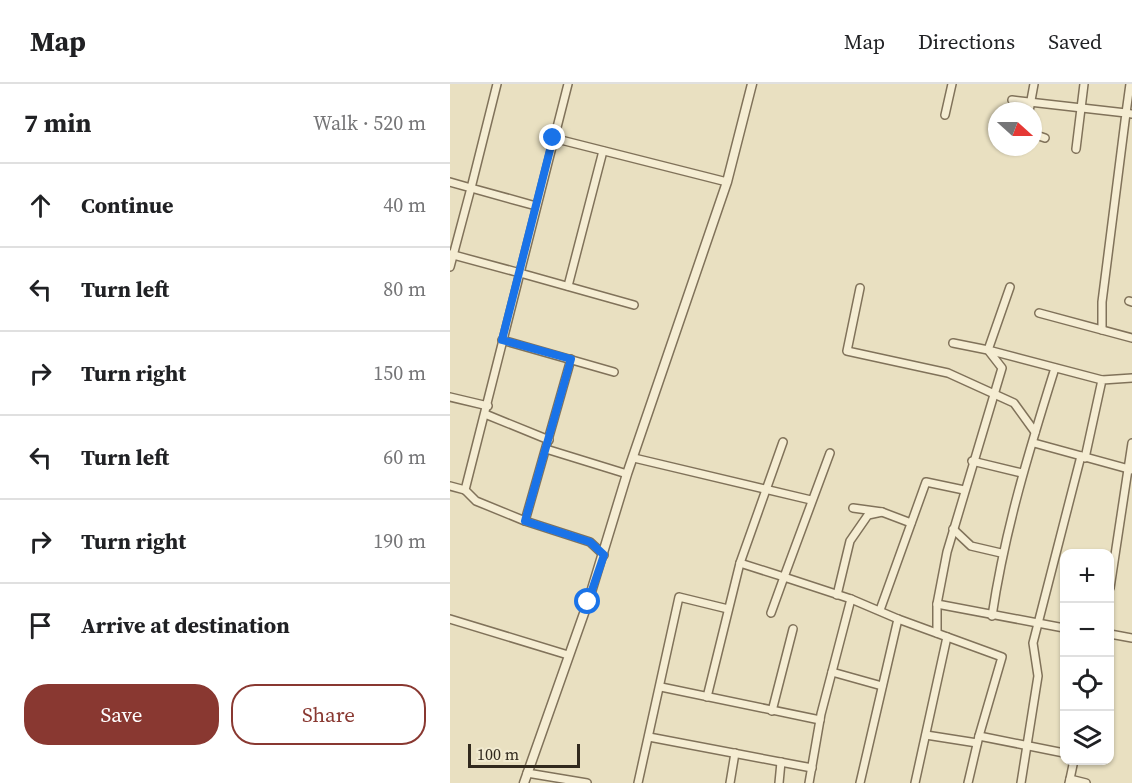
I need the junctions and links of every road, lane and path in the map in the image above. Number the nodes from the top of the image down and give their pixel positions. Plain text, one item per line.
1 (497, 84) edge
2 (568, 84) edge
3 (752, 84) edge
4 (951, 84) edge
5 (1034, 84) edge
6 (1084, 84) edge
7 (1129, 86) edge
8 (1012, 100) dead end
9 (1032, 102) joint
10 (1042, 103) edge
11 (1081, 109) junction
12 (1129, 113) edge
13 (945, 115) dead end
14 (1042, 137) edge
15 (553, 138) junction
16 (1045, 138) dead end
17 (1076, 149) dead end
18 (603, 151) junction
19 (450, 182) edge
20 (727, 182) junction
21 (471, 188) junction
22 (536, 206) junction
23 (452, 255) edge
24 (450, 267) edge
25 (520, 273) junction
26 (568, 286) junction
27 (1010, 287) dead end
28 (860, 288) dead end
29 (634, 305) dead end
30 (1039, 313) dead end
31 (1102, 330) junction
32 (1132, 338) edge
33 (502, 340) junction
34 (953, 343) dead end
35 (988, 350) junction
36 (571, 359) junction
37 (1055, 368) junction
38 (614, 372) dead end
39 (1132, 378) edge
40 (1102, 380) junction
41 (994, 393) junction
42 (450, 397) edge
43 (488, 406) junction
44 (485, 414) junction
45 (1035, 432) junction
46 (549, 440) junction
47 (783, 442) dead end
48 (1034, 443) junction
49 (1132, 443) edge
50 (546, 449) junction
51 (830, 453) dead end
52 (1083, 457) junction
53 (634, 458) junction
54 (972, 461) junction
55 (1130, 469) edge
56 (1022, 473) junction
57 (627, 474) junction
58 (450, 486) edge
59 (465, 490) junction
60 (964, 490) junction
61 (765, 491) junction
62 (811, 500) junction
63 (853, 508) dead end
64 (882, 512) junction
65 (525, 521) junction
66 (911, 523) junction
67 (953, 529) junction
68 (1001, 554) junction
69 (604, 555) junction
70 (740, 563) junction
71 (1114, 564) edge
72 (784, 577) junction
73 (837, 595) junction
74 (851, 599) junction
75 (938, 604) junction
76 (728, 609) junction
77 (880, 610) junction
78 (771, 613) dead end
79 (992, 616) junction
80 (450, 619) edge
81 (898, 619) junction
82 (1040, 624) junction
83 (1060, 627) edge
84 (793, 629) dead end
85 (937, 633) junction
86 (1114, 635) edge
87 (947, 637) junction
88 (1132, 638) edge
89 (568, 655) junction
90 (832, 672) junction
91 (882, 686) junction
92 (661, 687) junction
93 (707, 697) junction
94 (772, 711) junction
95 (820, 720) junction
96 (926, 735) junction
97 (648, 737) junction
98 (978, 740) junction
99 (1027, 745) junction
100 (1060, 752) edge
101 (735, 753) junction
102 (781, 762) junction
103 (1073, 765) edge
104 (812, 768) junction
105 (527, 773) junction
106 (1070, 781) edge
107 (524, 783) edge
108 (587, 783) edge
109 (638, 783) edge
110 (730, 783) edge
111 (778, 783) edge
112 (809, 783) edge
113 (860, 783) edge
114 (915, 783) edge
115 (968, 783) edge
116 (1021, 783) edge
117 (1086, 783) edge

1 - 21 street
2 - 15 street
3 - 20 street
4 - 13 street
5 - 9 street
6 - 11 street
7 - 12 street
8 - 9 street
10 - 11 street
11 - 12 street
11 - 17 street
12 - 31 street
14 - 16 street
15 - 18 street
15 - 22 street
18 - 20 street
18 - 26 street
19 - 21 street
20 - 53 street
21 - 22 street
21 - 23 street
22 - 25 street
23 - 24 street
23 - 25 street
25 - 26 street
25 - 33 street
26 - 29 street
27 - 35 street
28 - 41 street
30 - 31 street
31 - 32 street
33 - 36 street
33 - 43 street
34 - 35 street
35 - 37 street
35 - 41 street
36 - 38 street
36 - 46 street
37 - 40 street
37 - 45 street
39 - 40 street
40 - 52 street
41 - 45 street
41 - 54 street
42 - 43 street
43 - 44 street
44 - 46 street
44 - 59 street
45 - 48 street
46 - 50 street
47 - 61 street
48 - 52 street
48 - 56 street
49 - 55 street
50 - 57 street
50 - 65 street
51 - 62 street
52 - 55 street
52 - 82 street
53 - 57 street
53 - 61 street
54 - 56 street
54 - 60 street
55 - 71 street
56 - 68 street
57 - 69 street
58 - 59 street
59 - 65 street
60 - 66 street
60 - 67 street
61 - 62 street
61 - 70 street
62 - 72 street
63 - 64 street
64 - 66 street
64 - 73 street
65 - 69 street
66 - 77 street
67 - 68 street
67 - 75 street
68 - 79 street
69 - 89 street
70 - 72 street
70 - 76 street
72 - 73 street
72 - 78 street
73 - 74 street
74 - 77 street
74 - 90 street
75 - 79 street
75 - 85 street
76 - 92 street
76 - 93 street
77 - 81 street
79 - 82 street
80 - 89 street
81 - 85 street
81 - 91 street
82 - 83 street
82 - 99 street
84 - 94 street
85 - 87 street
86 - 88 street
87 - 96 street
87 - 98 street
89 - 105 street
90 - 91 street
90 - 95 street
91 - 113 street
92 - 93 street
92 - 97 street
93 - 94 street
94 - 95 street
95 - 104 street
96 - 98 street
96 - 114 street
97 - 101 street
97 - 109 street
98 - 99 street
98 - 115 street
99 - 100 street
99 - 116 street
101 - 102 street
101 - 110 street
102 - 104 street
102 - 111 street
103 - 106 street
104 - 112 street
105 - 107 street
105 - 108 street
106 - 117 street

